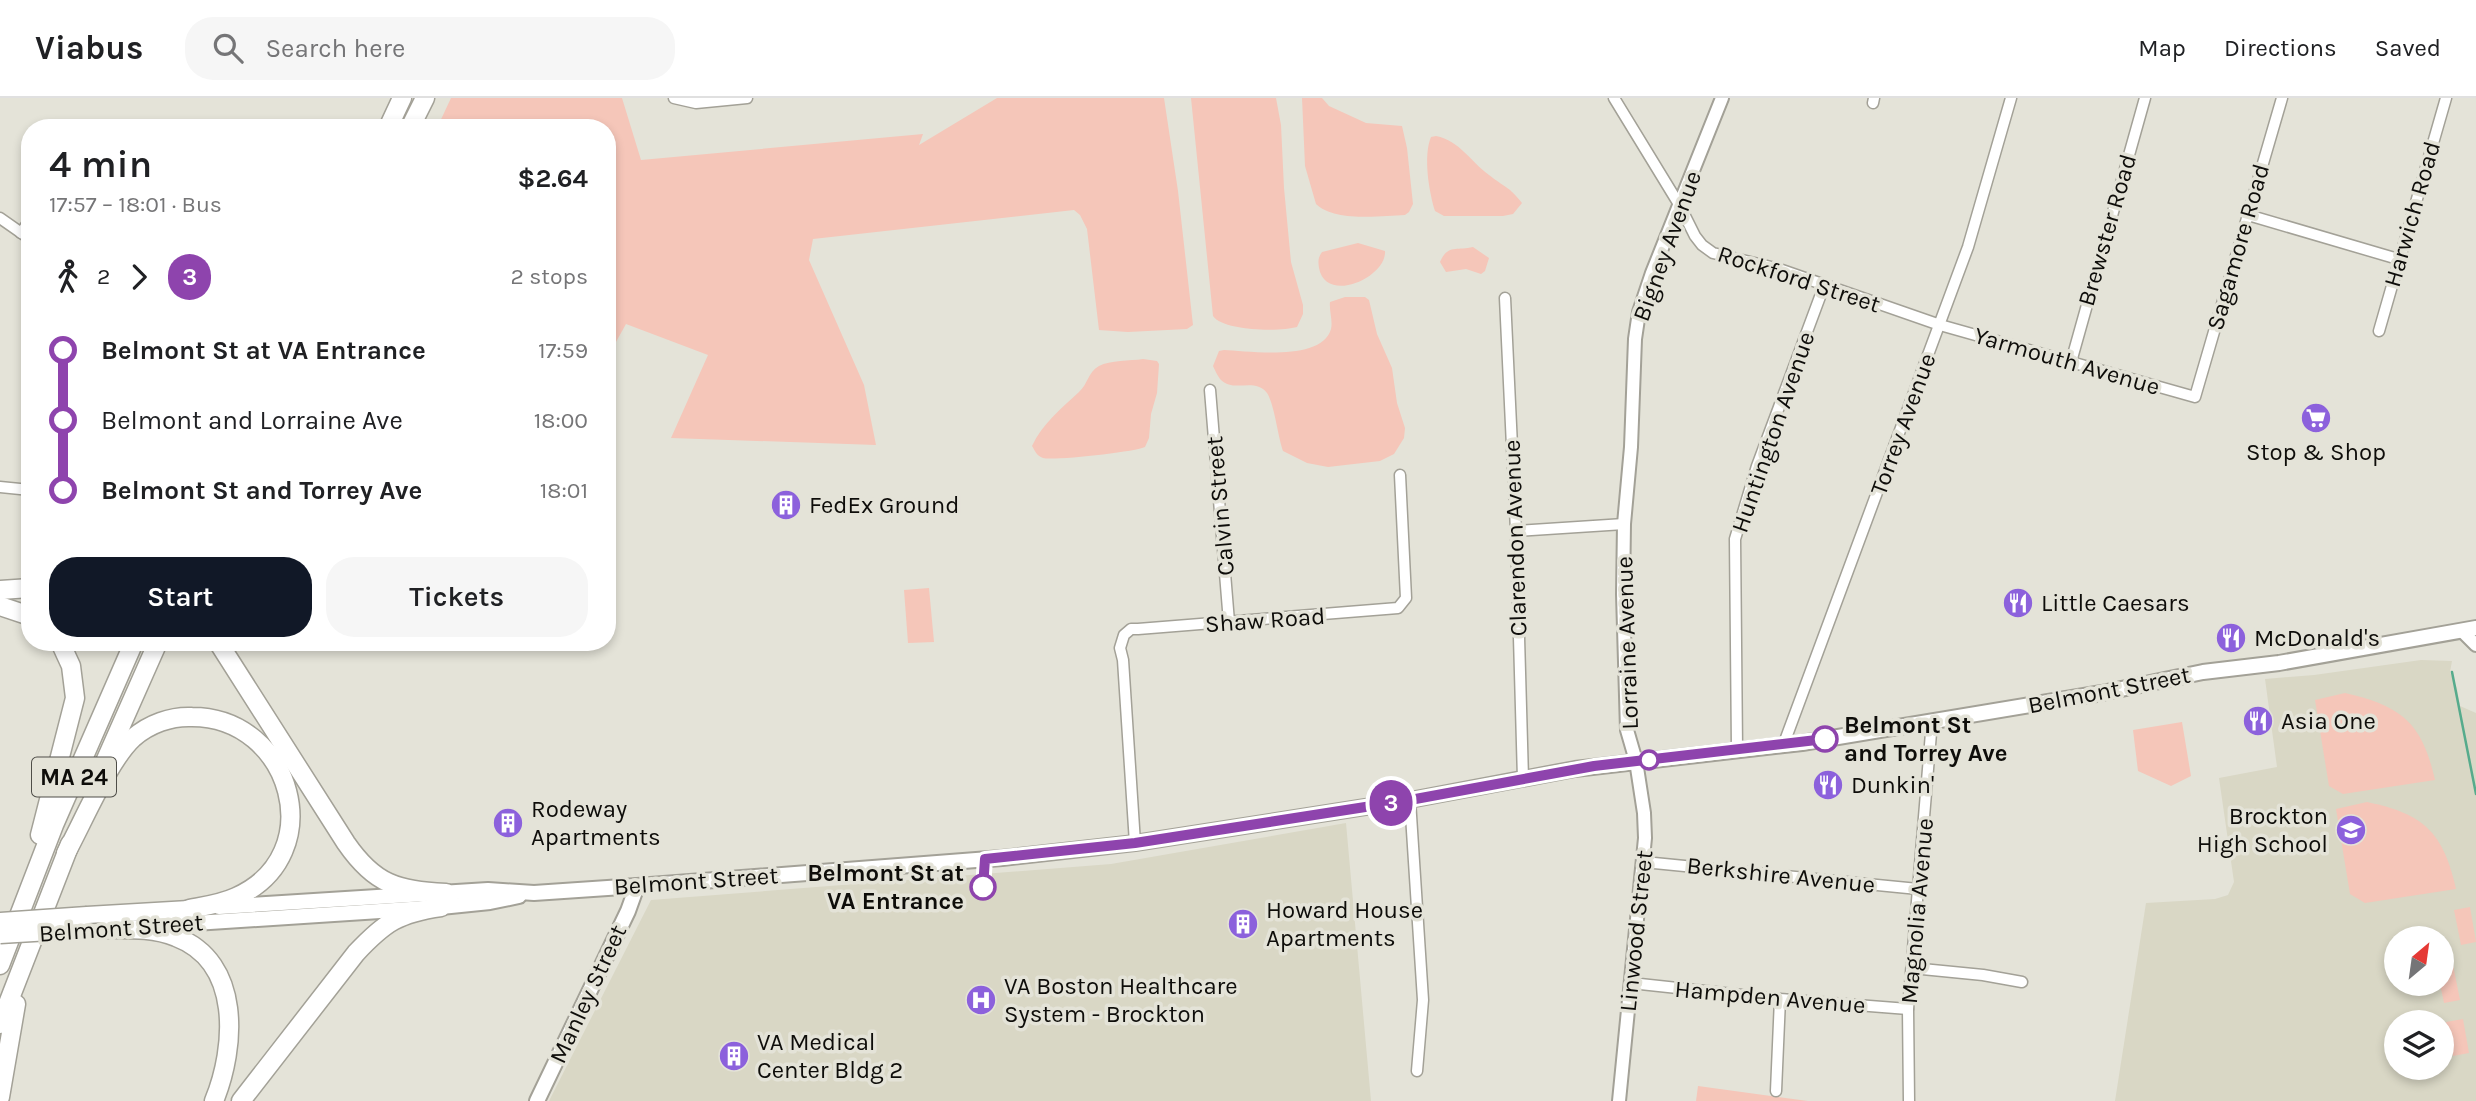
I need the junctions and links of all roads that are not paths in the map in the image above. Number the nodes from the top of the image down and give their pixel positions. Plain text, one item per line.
1 (402, 98) edge
2 (425, 98) edge
3 (674, 98) edge
4 (747, 98) edge
5 (1614, 98) edge
6 (1722, 98) edge
7 (2011, 98) edge
8 (2145, 98) edge
9 (2282, 98) edge
10 (2446, 98) edge
11 (392, 119) edge
12 (414, 119) edge
13 (1679, 206) junction
14 (2248, 215) junction
15 (0, 219) edge
16 (21, 233) edge
17 (2398, 259) junction
18 (1824, 286) junction
19 (1505, 298) dead end
20 (1940, 325) junction
21 (2379, 331) dead end
22 (2071, 362) junction
23 (1210, 390) dead end
24 (2195, 397) joint
25 (1399, 475) dead end
26 (0, 486) edge
27 (21, 489) edge
28 (1623, 524) junction
29 (1516, 531) junction
30 (21, 588) edge
31 (0, 590) edge
32 (0, 606) edge
33 (21, 613) edge
34 (1229, 622) junction
35 (2469, 630) edge
36 (2476, 645) edge
37 (64, 651) edge
38 (130, 651) edge
39 (154, 651) edge
40 (224, 651) edge
41 (1932, 721) junction
42 (1783, 746) junction
43 (1737, 749) junction
44 (1636, 761) junction
45 (1522, 779) junction
46 (1410, 800) junction
47 (1135, 843) junction
48 (66, 853) junction
49 (1644, 862) junction
50 (637, 886) junction
51 (1918, 889) junction
52 (443, 900) junction
53 (189, 909) junction
54 (19, 914) junction
55 (0, 921) edge
56 (86, 923) junction
57 (107, 929) junction
58 (0, 935) edge
59 (24, 959) junction
60 (0, 965) edge
61 (1912, 968) junction
62 (2022, 982) dead end
63 (1631, 983) junction
64 (1780, 999) junction
65 (1909, 1009) junction
66 (0, 1024) edge
67 (1418, 1071) dead end
68 (1776, 1091) dead end
69 (0, 1097) edge
70 (214, 1101) edge
71 (241, 1101) edge
72 (537, 1101) edge
73 (1619, 1101) edge
74 (1909, 1101) edge

1 - 11 highway
2 - 12 highway
3 - 4 street
5 - 13 street, Rockford Street
6 - 13 street, Bigney Avenue
7 - 20 street, Torrey Avenue
8 - 22 street, Brewster Road
9 - 14 street, Sagamore Road
10 - 17 street, Harwich Road
13 - 18 street, Rockford Street
13 - 28 street, Bigney Avenue
14 - 17 street
14 - 24 street, Sagamore Road
15 - 16 street
17 - 21 street, Harwich Road
18 - 20 street, Rockford Street
18 - 43 street, Huntington Avenue
19 - 29 street, Clarendon Avenue
20 - 22 street, Yarmouth Avenue
20 - 42 street, Torrey Avenue
22 - 24 street, Yarmouth Avenue
23 - 34 street, Calvin Street
25 - 34 street, Shaw Road
26 - 27 street
28 - 29 street
28 - 44 street, Lorraine Avenue
29 - 45 street, Clarendon Avenue
30 - 31 highway
32 - 33 highway
34 - 47 street, Shaw Road
35 - 36 street
35 - 41 main road, Belmont Street
37 - 54 highway
38 - 54 highway, MA 24
39 - 48 highway, MA 24
40 - 52 highway
41 - 42 main road, Belmont Street
41 - 51 street, Magnolia Avenue
42 - 43 main road, Belmont Street
43 - 44 main road, Belmont Street
44 - 45 main road, Belmont Street
44 - 49 street, Linwood Street
45 - 46 main road, Belmont Street
46 - 47 main road, Belmont Street
46 - 67 street
47 - 50 main road, Belmont Street
48 - 53 highway
48 - 59 highway, MA 24
49 - 51 street, Berkshire Avenue
49 - 63 street, Linwood Street
50 - 52 main road, Belmont Street
50 - 72 main road, Manley Street
51 - 61 street, Magnolia Avenue
52 - 53 main road, Belmont Street
52 - 57 main road, Belmont Street
52 - 71 highway
53 - 56 highway, Belmont Street
54 - 60 highway, MA 24
55 - 56 highway, Belmont Street, bridge
56 - 57 highway, Belmont Street
56 - 58 highway, Belmont Street, bridge
57 - 70 highway
59 - 66 highway, MA 24
59 - 69 highway
61 - 62 street
61 - 65 street, Magnolia Avenue
63 - 64 street, Hampden Avenue
63 - 73 street, Linwood Street
64 - 65 street, Hampden Avenue
64 - 68 street
65 - 74 street, Magnolia Avenue

